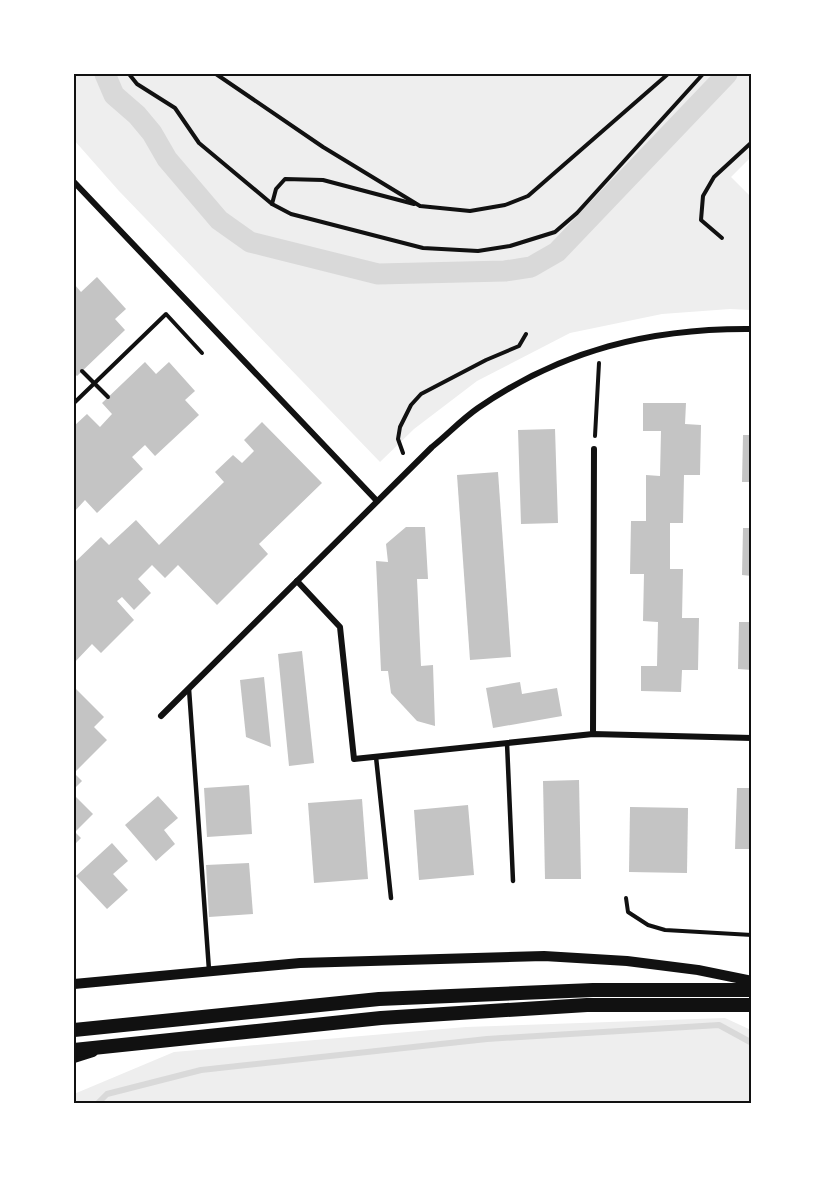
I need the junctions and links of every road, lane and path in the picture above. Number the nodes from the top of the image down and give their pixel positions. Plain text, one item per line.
1 (129, 74) edge
2 (216, 74) edge
3 (668, 74) edge
4 (704, 74) edge
5 (752, 142) edge
6 (74, 182) edge
7 (272, 204) junction
8 (420, 206) junction
9 (722, 238) dead end
10 (752, 329) edge
11 (526, 334) dead end
12 (600, 349) junction
13 (202, 353) dead end
14 (82, 371) dead end
15 (94, 384) junction
16 (108, 397) dead end
17 (74, 403) edge
18 (594, 449) joint
19 (403, 453) dead end
20 (377, 501) junction
21 (297, 581) junction
22 (189, 689) junction
23 (161, 716) dead end
24 (593, 734) junction
25 (752, 738) edge
26 (507, 743) junction
27 (376, 757) junction
28 (513, 881) dead end
29 (391, 898) dead end
30 (626, 898) dead end
31 (752, 935) edge
32 (208, 971) junction
33 (752, 981) edge
34 (74, 984) edge
35 (752, 990) edge
36 (752, 1005) edge
37 (74, 1030) edge
38 (120, 1044) junction
39 (74, 1050) edge
40 (74, 1058) edge

1 - 7 path
2 - 8 path
3 - 8 path
4 - 7 path
5 - 9 path
6 - 20 street
7 - 8 path
10 - 12 street
11 - 19 path
12 - 18 path
12 - 20 street
13 - 15 path
14 - 15 path
15 - 16 path
15 - 17 path
18 - 24 street
20 - 21 street
21 - 22 street
21 - 27 street
22 - 23 street
22 - 32 lane
24 - 25 street
24 - 26 street
26 - 27 street
26 - 28 lane
27 - 29 lane
30 - 31 path
32 - 33 street
32 - 34 street
35 - 37 main road
36 - 38 main road
38 - 39 main road
38 - 40 street

